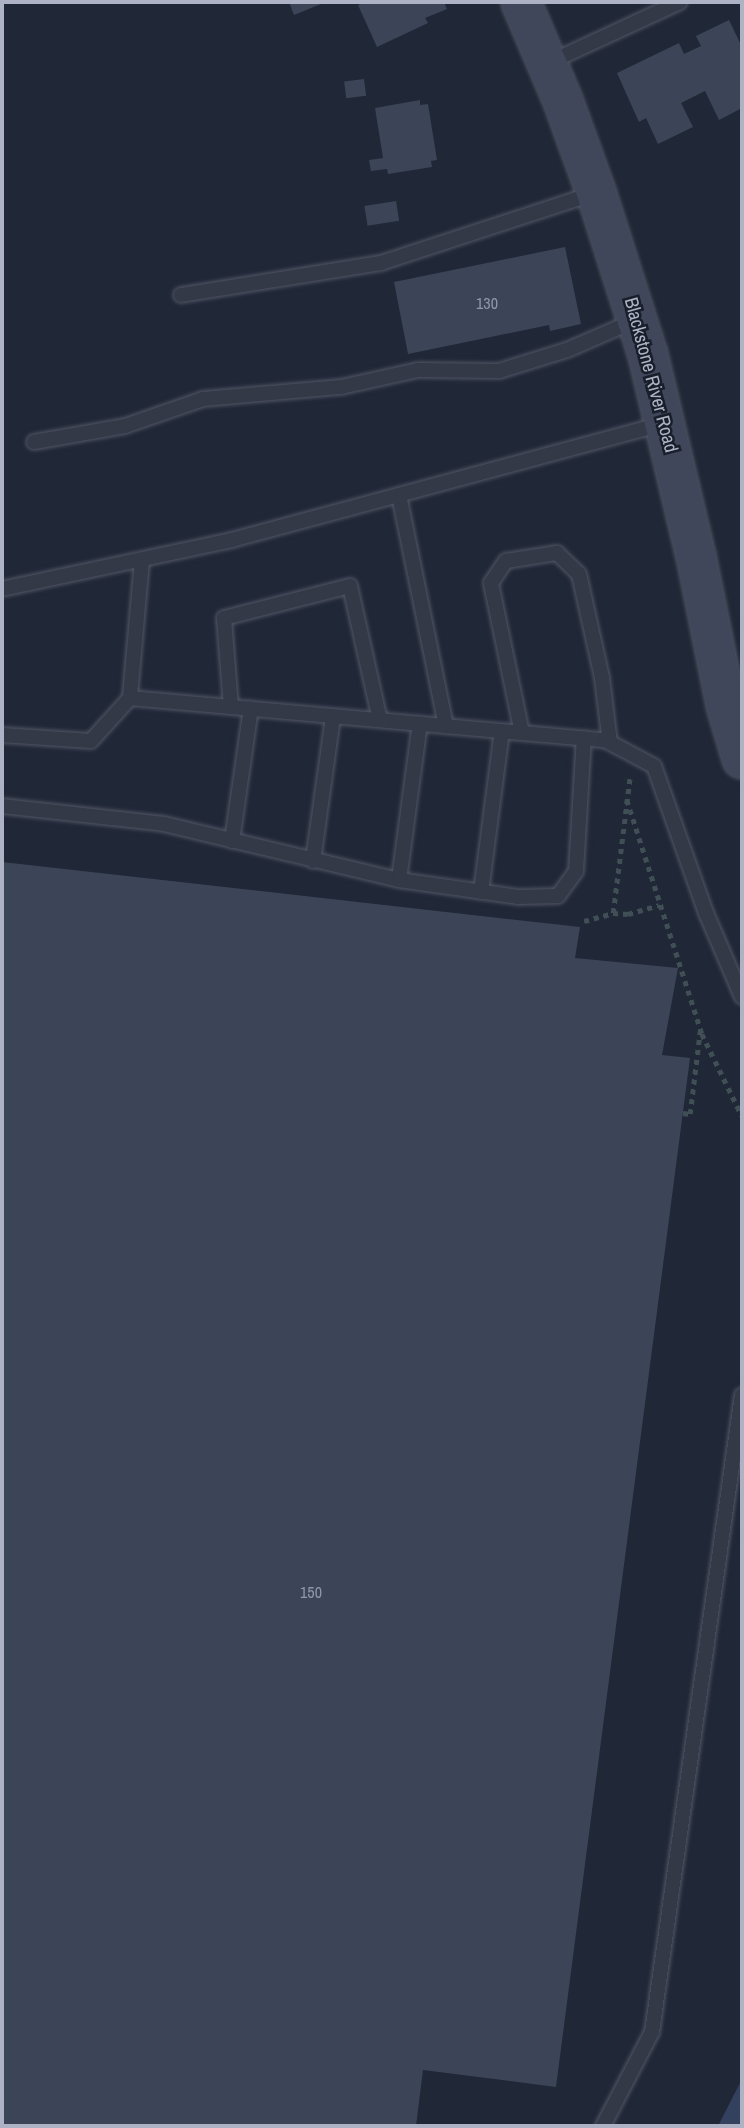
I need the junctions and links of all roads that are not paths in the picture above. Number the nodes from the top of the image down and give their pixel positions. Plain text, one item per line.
1 (521, 2) edge
2 (680, 2) edge
3 (547, 64) junction
4 (596, 192) junction
5 (181, 295) dead end
6 (638, 320) junction
7 (665, 423) junction
8 (34, 442) dead end
9 (399, 495) junction
10 (142, 560) junction
11 (2, 589) edge
12 (130, 698) junction
13 (231, 707) junction
14 (251, 708) junction
15 (333, 716) junction
16 (380, 720) junction
17 (420, 723) junction
18 (446, 726) junction
19 (502, 731) junction
20 (522, 733) junction
21 (2, 735) edge
22 (584, 738) junction
23 (610, 743) junction
24 (742, 759) edge
25 (2, 806) edge
26 (232, 841) junction
27 (313, 861) junction
28 (399, 880) junction
29 (481, 892) junction
30 (742, 998) edge
31 (742, 1395) edge
32 (603, 2126) edge

1 - 3 main road, Blackstone River Road
2 - 3 lane
3 - 4 main road, Blackstone River Road
4 - 5 lane
4 - 6 main road, Blackstone River Road
6 - 7 main road, Blackstone River Road
6 - 8 lane
7 - 9 lane
7 - 24 main road, Blackstone River Road
9 - 10 lane
9 - 18 lane
10 - 11 lane
10 - 12 lane
12 - 13 lane
12 - 21 lane
13 - 14 lane
13 - 16 lane
14 - 15 lane
14 - 26 lane
15 - 16 lane
15 - 27 lane
16 - 17 lane
17 - 18 lane
17 - 28 lane
18 - 19 lane
19 - 20 lane
19 - 29 lane
20 - 22 lane
20 - 23 lane
22 - 23 lane
22 - 29 lane
23 - 30 lane
25 - 26 lane
26 - 27 lane
27 - 28 lane
28 - 29 lane
31 - 32 lane

